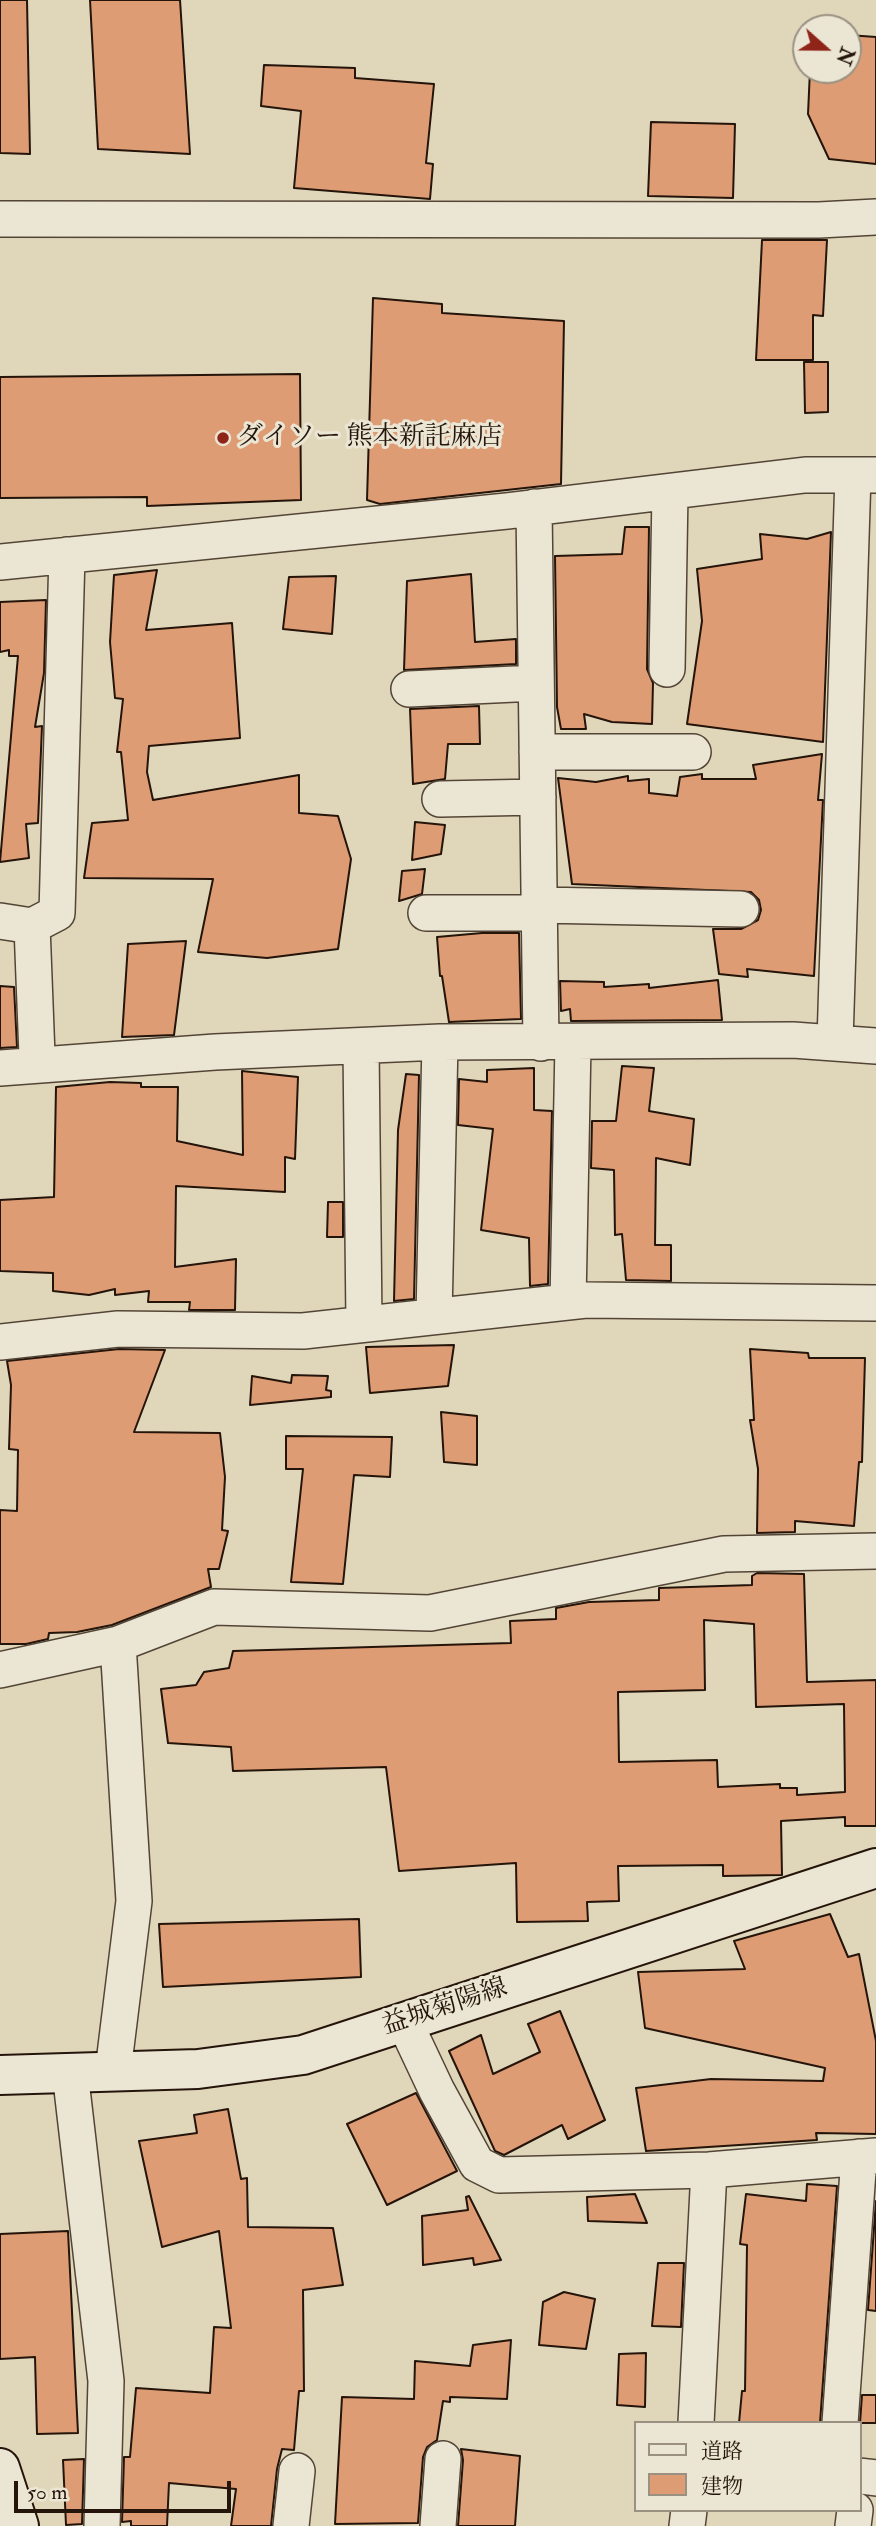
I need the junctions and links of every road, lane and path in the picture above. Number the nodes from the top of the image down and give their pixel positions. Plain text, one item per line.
1 (876, 217) edge
2 (0, 219) edge
3 (864, 475) edge
4 (670, 492) junction
5 (534, 507) junction
6 (67, 555) junction
7 (0, 562) edge
8 (667, 669) dead end
9 (536, 683) junction
10 (409, 688) dead end
11 (537, 752) junction
12 (694, 752) dead end
13 (538, 797) junction
14 (440, 799) dead end
15 (540, 909) junction
16 (741, 909) dead end
17 (426, 913) dead end
18 (16, 924) edge
19 (835, 1041) junction
20 (440, 1042) junction
21 (557, 1043) junction
22 (361, 1046) junction
23 (876, 1046) edge
24 (17, 1066) edge
25 (568, 1302) junction
26 (876, 1304) edge
27 (434, 1316) junction
28 (364, 1324) junction
29 (0, 1342) edge
30 (876, 1551) edge
31 (118, 1644) junction
32 (0, 1670) edge
33 (876, 1868) edge
34 (404, 2021) junction
35 (113, 2071) junction
36 (70, 2072) junction
37 (0, 2075) edge
38 (868, 2157) edge
39 (709, 2170) junction
40 (695, 2421) edge
41 (840, 2421) edge
42 (443, 2459) dead end
43 (0, 2468) edge
44 (297, 2471) dead end
45 (19, 2526) edge
46 (102, 2526) edge
47 (292, 2526) edge
48 (438, 2526) edge

1 - 2 street
3 - 4 street
3 - 19 street
4 - 5 street
4 - 8 street
5 - 6 street
5 - 9 street
6 - 7 street
6 - 18 street
9 - 10 street
9 - 11 street
11 - 12 street
11 - 13 street
13 - 14 street
13 - 15 street
15 - 16 street
15 - 17 street
15 - 21 street
18 - 24 street
19 - 21 street
19 - 23 street
20 - 21 street
20 - 22 street
20 - 27 street
21 - 25 street
22 - 24 street
22 - 28 street
25 - 26 street
25 - 27 street
27 - 28 street
28 - 29 street
30 - 31 street
31 - 32 street
31 - 35 street
33 - 34 main road, 益城菊陽線
34 - 35 main road, 益城菊陽線
34 - 39 street
35 - 36 main road, 益城菊陽線
36 - 37 main road, 益城菊陽線
36 - 46 street
38 - 39 street
38 - 41 street
39 - 40 street
42 - 48 street
43 - 45 main road
44 - 47 street

